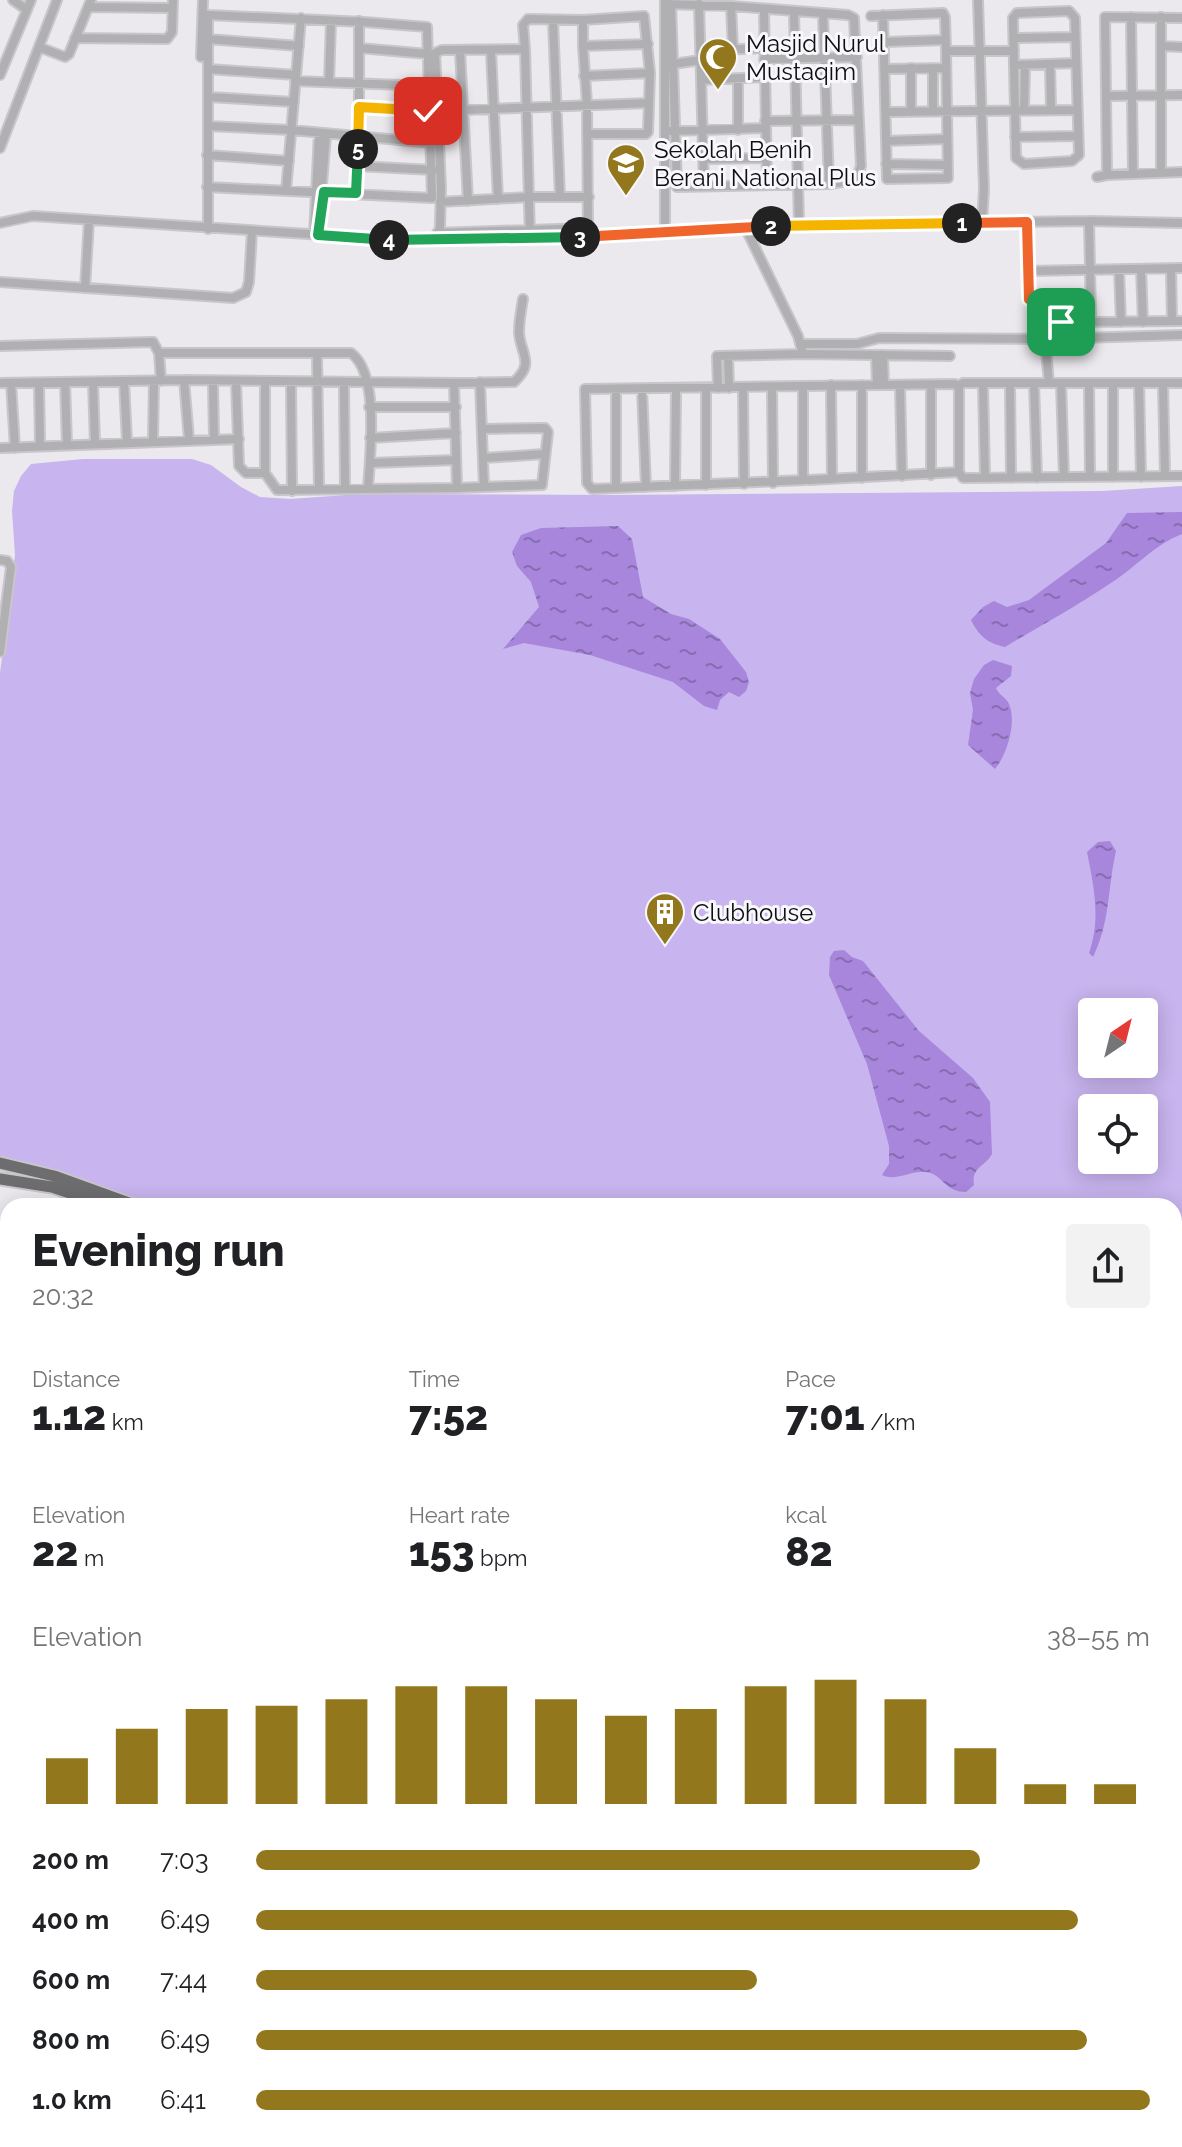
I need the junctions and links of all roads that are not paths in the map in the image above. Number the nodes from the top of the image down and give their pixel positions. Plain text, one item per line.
1 (13, 0) edge
2 (31, 0) edge
3 (57, 0) edge
4 (203, 0) edge
5 (978, 0) edge
6 (667, 3) edge
7 (89, 4) edge
8 (172, 4) edge
9 (699, 4) junction
10 (731, 6) junction
11 (27, 10) junction
12 (764, 10) junction
13 (794, 12) junction
14 (823, 14) junction
15 (883, 15) junction
16 (871, 16) dead end
17 (1131, 17) junction
18 (1161, 17) junction
19 (301, 18) junction
20 (1182, 18) edge
21 (553, 20) junction
22 (331, 21) junction
23 (359, 21) junction
24 (583, 25) dead end
25 (1075, 37) junction
26 (75, 38) junction
27 (1014, 38) junction
28 (208, 39) junction
29 (945, 40) junction
30 (884, 42) junction
31 (648, 44) junction
32 (299, 46) junction
33 (583, 46) junction
34 (1161, 46) junction
35 (39, 47) junction
36 (1182, 47) edge
37 (359, 48) junction
38 (764, 48) junction
39 (525, 49) junction
40 (733, 49) junction
41 (460, 51) junction
42 (491, 51) junction
43 (946, 51) junction
44 (1014, 51) junction
45 (979, 53) junction
46 (428, 54) junction
47 (700, 56) junction
48 (201, 57) dead end
49 (795, 57) junction
50 (857, 57) junction
51 (824, 58) junction
52 (764, 59) junction
53 (1076, 63) junction
54 (673, 64) junction
55 (1050, 64) junction
56 (1020, 65) junction
57 (911, 68) junction
58 (933, 68) junction
59 (946, 68) junction
60 (208, 69) junction
61 (885, 69) junction
62 (650, 73) junction
63 (0, 75) edge
64 (584, 76) junction
65 (765, 77) junction
66 (296, 78) junction
67 (738, 79) junction
68 (701, 80) junction
69 (329, 82) junction
70 (358, 84) junction
71 (428, 86) junction
72 (1161, 95) junction
73 (1182, 95) edge
74 (1106, 96) junction
75 (1132, 96) junction
76 (209, 97) junction
77 (294, 102) junction
78 (587, 103) junction
79 (649, 103) junction
80 (526, 106) junction
81 (556, 106) junction
82 (359, 107) junction
83 (494, 108) junction
84 (463, 110) junction
85 (1020, 110) junction
86 (1051, 110) junction
87 (1077, 110) junction
88 (432, 111) junction
89 (933, 111) junction
90 (946, 111) junction
91 (980, 111) junction
92 (887, 112) junction
93 (911, 112) junction
94 (796, 120) junction
95 (827, 120) junction
96 (857, 120) junction
97 (765, 125) junction
98 (208, 126) junction
99 (291, 130) junction
100 (703, 130) junction
101 (738, 130) junction
102 (670, 131) junction
103 (323, 134) junction
104 (587, 134) junction
105 (1078, 136) junction
106 (359, 137) junction
107 (1015, 137) junction
108 (946, 139) junction
109 (886, 141) junction
110 (432, 143) junction
111 (0, 148) edge
112 (207, 155) junction
113 (766, 158) junction
114 (703, 159) junction
115 (289, 161) junction
116 (886, 164) junction
117 (947, 165) junction
118 (357, 166) junction
119 (433, 170) junction
120 (1182, 172) edge
121 (1161, 173) junction
122 (1133, 174) junction
123 (1107, 175) junction
124 (1097, 177) dead end
125 (767, 184) junction
126 (798, 184) junction
127 (829, 184) junction
128 (704, 186) junction
129 (207, 187) junction
130 (286, 191) junction
131 (319, 191) junction
132 (356, 193) junction
133 (528, 197) junction
134 (560, 197) junction
135 (589, 197) junction
136 (498, 199) junction
137 (468, 201) junction
138 (440, 202) junction
139 (89, 220) junction
140 (1089, 221) junction
141 (1027, 222) junction
142 (0, 223) edge
143 (982, 223) junction
144 (1182, 223) edge
145 (799, 225) junction
146 (745, 227) junction
147 (208, 229) junction
148 (252, 231) junction
149 (589, 233) junction
150 (665, 233) junction
151 (530, 234) junction
152 (316, 235) junction
153 (436, 237) junction
154 (1171, 268) junction
155 (1182, 268) edge
156 (1141, 269) junction
157 (1090, 270) junction
158 (1119, 270) junction
159 (1028, 271) junction
160 (0, 282) edge
161 (85, 288) junction
162 (523, 299) dead end
163 (1172, 321) junction
164 (1182, 321) edge
165 (1088, 322) junction
166 (1121, 322) junction
167 (1143, 322) junction
168 (1182, 335) edge
169 (1045, 339) junction
170 (800, 344) junction
171 (0, 346) edge
172 (159, 353) junction
173 (317, 353) junction
174 (803, 354) junction
175 (880, 355) junction
176 (728, 356) junction
177 (950, 356) dead end
178 (184, 380) junction
179 (124, 381) junction
180 (158, 381) junction
181 (316, 381) junction
182 (368, 381) junction
183 (65, 382) junction
184 (93, 382) junction
185 (213, 382) junction
186 (236, 382) junction
187 (265, 382) junction
188 (291, 382) junction
189 (480, 382) junction
190 (0, 383) edge
191 (11, 383) junction
192 (39, 383) junction
193 (344, 383) junction
194 (454, 383) junction
195 (983, 383) junction
196 (1010, 383) junction
197 (1034, 383) junction
198 (1049, 383) junction
199 (1061, 383) junction
200 (1089, 383) junction
201 (1113, 383) junction
202 (1139, 383) junction
203 (1163, 383) junction
204 (1182, 383) edge
205 (831, 385) junction
206 (862, 385) junction
207 (880, 385) junction
208 (900, 385) junction
209 (931, 385) junction
210 (803, 386) junction
211 (959, 386) junction
212 (706, 388) junction
213 (718, 388) junction
214 (729, 388) junction
215 (743, 388) junction
216 (772, 388) junction
217 (616, 389) junction
218 (642, 389) junction
219 (676, 389) junction
220 (369, 407) junction
221 (456, 407) junction
222 (483, 429) junction
223 (456, 433) junction
224 (214, 438) junction
225 (370, 438) junction
226 (189, 439) junction
227 (239, 439) junction
228 (153, 441) junction
229 (127, 442) junction
230 (95, 444) junction
231 (40, 445) junction
232 (67, 445) junction
233 (0, 448) edge
234 (15, 448) junction
235 (544, 454) junction
236 (484, 458) junction
237 (456, 460) junction
238 (370, 463) junction
239 (959, 472) junction
240 (265, 473) junction
241 (931, 475) junction
242 (902, 476) junction
243 (1165, 476) junction
244 (1182, 476) edge
245 (1064, 477) junction
246 (1090, 477) junction
247 (1113, 477) junction
248 (1141, 477) junction
249 (862, 478) junction
250 (985, 478) junction
251 (1011, 478) junction
252 (1037, 478) junction
253 (832, 479) junction
254 (805, 480) junction
255 (773, 483) junction
256 (744, 484) junction
257 (706, 485) junction
258 (675, 486) junction
259 (484, 487) junction
260 (646, 487) junction
261 (345, 488) junction
262 (368, 488) junction
263 (457, 488) junction
264 (616, 488) junction
265 (319, 490) junction
266 (292, 491) junction
267 (0, 560) edge
268 (0, 652) edge
269 (0, 1163) edge
270 (0, 1179) edge
271 (85, 1198) edge
272 (115, 1198) edge

1 - 11 street
2 - 11 street
3 - 35 street
4 - 48 street
5 - 45 street
6 - 9 street
6 - 54 street
6 - 102 street
7 - 8 street
7 - 26 street
8 - 26 street
9 - 10 street
9 - 47 street
10 - 12 street
10 - 40 street
11 - 63 street
12 - 13 street
12 - 38 street
13 - 14 street
13 - 49 street
14 - 50 street
14 - 51 street
15 - 16 street
15 - 29 street
15 - 30 street
17 - 18 street
17 - 74 street
17 - 75 street
18 - 20 street
18 - 34 street
19 - 22 street
19 - 28 street
19 - 32 street
21 - 31 street
21 - 39 street
21 - 81 street
22 - 23 street
22 - 69 street
23 - 37 street
23 - 46 street
24 - 33 street
25 - 27 street
25 - 27 street
25 - 53 street
26 - 35 street
27 - 44 street
28 - 32 street
28 - 60 street
29 - 30 street
29 - 43 street
30 - 61 street
31 - 33 street
31 - 62 street
32 - 66 street
33 - 64 street
34 - 36 street
34 - 72 street
35 - 111 street
37 - 46 street
37 - 70 street
38 - 40 street
38 - 52 street
39 - 42 street
39 - 80 street
40 - 47 street
41 - 42 street
41 - 84 street
41 - 88 street
42 - 83 street
43 - 45 street
43 - 59 street
44 - 45 street
44 - 56 street
45 - 91 street
46 - 71 street
47 - 54 street
47 - 68 street
49 - 51 street
49 - 52 street
49 - 94 street
50 - 51 street
50 - 96 street
51 - 95 street
52 - 65 street
53 - 55 street
53 - 87 street
54 - 102 street
55 - 56 street
55 - 86 street
56 - 85 street
57 - 58 street
57 - 61 street
57 - 93 street
58 - 59 street
58 - 89 street
59 - 90 street
60 - 66 street
60 - 76 street
61 - 92 street
62 - 64 street
62 - 79 street
64 - 78 street
65 - 67 street
65 - 97 street
66 - 69 street
66 - 77 street
67 - 68 street
67 - 101 street
68 - 100 street
69 - 70 street
70 - 71 street
70 - 82 street
71 - 88 street
72 - 73 street
72 - 75 street
72 - 121 street
74 - 75 street
74 - 123 street
75 - 122 street
76 - 77 street
76 - 98 street
77 - 99 street
78 - 79 street
78 - 81 street
78 - 104 street
79 - 104 street
80 - 81 street
80 - 83 street
80 - 133 street
81 - 134 street
82 - 88 street
82 - 106 street
83 - 84 street
83 - 136 street
84 - 88 street
84 - 137 street
85 - 86 street
85 - 91 street
85 - 107 street
86 - 87 street
87 - 105 street
88 - 110 street
88 - 138 street
89 - 90 street
89 - 93 street
90 - 91 street
90 - 108 street
91 - 143 street
92 - 93 street
92 - 109 street
94 - 95 street
94 - 97 street
94 - 126 street
95 - 96 street
95 - 127 street
96 - 127 street
97 - 101 street
97 - 113 street
98 - 99 street
98 - 112 street
99 - 103 street
99 - 115 street
100 - 101 street
100 - 102 street
100 - 114 street
102 - 128 street
102 - 150 street
103 - 106 street
103 - 131 street
104 - 135 street
105 - 107 street
105 - 107 street
106 - 110 street
106 - 118 street
108 - 109 street
108 - 117 street
109 - 116 street
110 - 119 street
112 - 115 street
112 - 129 street
113 - 114 street
113 - 125 street
114 - 128 street
115 - 130 street
116 - 117 street
116 - 117 street
118 - 119 street
118 - 132 street
119 - 132 street
120 - 121 street
121 - 122 street
122 - 123 street
123 - 124 street
125 - 126 street
125 - 128 street
126 - 127 street
126 - 145 street
129 - 130 street
129 - 147 street
130 - 131 street
131 - 132 street
131 - 152 street
133 - 134 street
133 - 136 street
133 - 151 street
134 - 135 street
135 - 149 street
136 - 137 street
137 - 138 street
138 - 153 street
139 - 142 street
139 - 147 street
139 - 161 street
140 - 141 street
140 - 144 street
140 - 157 street
141 - 143 street
141 - 159 street
143 - 145 street
145 - 146 street
146 - 150 street
146 - 170 street
147 - 148 street
148 - 152 street
148 - 161 street
149 - 150 street
149 - 151 street
151 - 153 street
152 - 153 street
154 - 155 street
154 - 156 street
154 - 163 street
156 - 158 street
156 - 167 street
157 - 158 street
157 - 159 street
157 - 165 street
158 - 166 street
159 - 165 street
160 - 161 street
162 - 189 street
163 - 164 street
163 - 167 street
165 - 166 street
166 - 167 street
168 - 169 street
169 - 170 street
169 - 198 street
170 - 174 street
171 - 172 street
172 - 173 street
172 - 180 street
173 - 181 street
173 - 182 street
174 - 175 street
174 - 176 street
175 - 177 street
175 - 207 street
176 - 213 street
176 - 214 street
178 - 180 street
178 - 185 street
178 - 226 street
179 - 180 street
179 - 184 street
179 - 229 street
180 - 228 street
181 - 188 street
181 - 193 street
181 - 265 street
182 - 193 street
182 - 194 street
182 - 220 street
183 - 184 street
183 - 192 street
183 - 232 street
184 - 230 street
185 - 186 street
185 - 224 street
186 - 187 street
186 - 227 street
187 - 188 street
187 - 240 street
188 - 266 street
189 - 194 street
189 - 222 street
190 - 191 street
191 - 192 street
191 - 234 street
192 - 231 street
193 - 261 street
194 - 221 street
195 - 196 street
195 - 211 street
195 - 250 street
196 - 197 street
196 - 251 street
197 - 198 street
197 - 252 street
198 - 199 street
199 - 200 street
199 - 245 street
200 - 201 street
200 - 246 street
201 - 202 street
201 - 247 street
202 - 203 street
202 - 248 street
203 - 204 street
203 - 243 street
205 - 206 street
205 - 210 street
205 - 253 street
206 - 207 street
206 - 249 street
207 - 208 street
208 - 209 street
208 - 242 street
209 - 211 street
209 - 241 street
210 - 216 street
210 - 254 street
211 - 239 street
212 - 213 street
212 - 219 street
212 - 257 street
213 - 214 street
214 - 215 street
215 - 216 street
215 - 256 street
216 - 255 street
217 - 218 street
217 - 264 street
217 - 264 street
218 - 219 street
218 - 260 street
219 - 258 street
220 - 221 street
220 - 225 street
221 - 223 street
222 - 235 street
222 - 236 street
223 - 225 street
223 - 237 street
224 - 226 street
224 - 227 street
225 - 238 street
226 - 228 street
227 - 240 street
228 - 229 street
229 - 230 street
230 - 232 street
231 - 232 street
231 - 234 street
233 - 234 street
235 - 236 street
235 - 259 street
236 - 259 street
237 - 238 street
237 - 263 street
238 - 262 street
239 - 241 street
239 - 250 street
240 - 266 street
241 - 242 street
242 - 249 street
243 - 244 street
243 - 248 street
245 - 246 street
245 - 252 street
246 - 247 street
247 - 248 street
249 - 253 street
250 - 251 street
251 - 252 street
253 - 254 street
254 - 255 street
255 - 256 street
256 - 257 street
257 - 258 street
258 - 260 street
259 - 263 street
260 - 264 street
261 - 262 street
261 - 265 street
262 - 263 street
265 - 266 street
267 - 268 street
269 - 272 highway
270 - 271 highway

